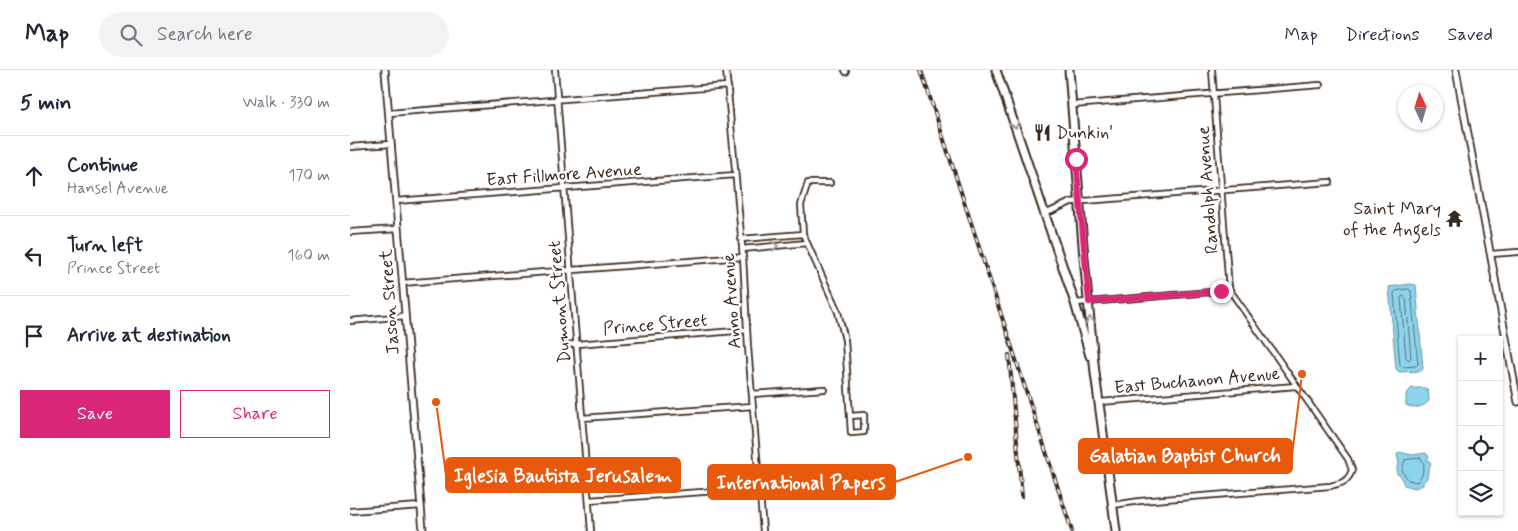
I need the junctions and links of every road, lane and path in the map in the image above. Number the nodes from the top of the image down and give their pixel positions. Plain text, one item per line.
1 (386, 70) edge
2 (555, 70) edge
3 (726, 70) edge
4 (996, 70) edge
5 (1069, 70) edge
6 (1212, 70) edge
7 (1456, 70) edge
8 (1320, 85) dead end
9 (728, 86) junction
10 (1213, 95) junction
11 (557, 99) junction
12 (1072, 105) junction
13 (389, 113) junction
14 (391, 144) junction
15 (350, 147) edge
16 (735, 175) junction
17 (1330, 182) dead end
18 (830, 184) dead end
19 (564, 189) junction
20 (1221, 191) junction
21 (396, 201) junction
22 (1079, 201) junction
23 (1045, 214) junction
24 (398, 229) junction
25 (350, 232) edge
26 (803, 234) junction
27 (752, 238) junction
28 (741, 239) junction
29 (807, 243) junction
30 (755, 248) junction
31 (742, 249) junction
32 (1518, 252) edge
33 (1490, 254) junction
34 (743, 257) junction
35 (570, 271) junction
36 (402, 283) junction
37 (1229, 288) junction
38 (1089, 302) junction
39 (1075, 303) junction
40 (405, 316) junction
41 (350, 321) edge
42 (747, 330) junction
43 (576, 344) junction
44 (565, 345) dead end
45 (1095, 373) junction
46 (1296, 386) junction
47 (824, 389) dead end
48 (752, 394) junction
49 (1100, 402) junction
50 (1518, 402) edge
51 (753, 406) junction
52 (850, 416) junction
53 (582, 418) junction
54 (759, 488) junction
55 (589, 500) junction
56 (1113, 504) junction
57 (421, 506) junction
58 (350, 511) edge
59 (423, 531) edge
60 (591, 531) edge
61 (763, 531) edge
62 (1116, 531) edge

1 - 13 street, Jason Street
2 - 11 street, Dumont Street
3 - 9 street, Anno Avenue
4 -> 23 main road
5 - 12 main road
6 - 10 street, Randolph Avenue
7 - 33 street
8 - 10 street
9 - 11 street
9 - 16 street, Anno Avenue
10 - 12 street
10 - 20 street, Randolph Avenue
11 - 13 street
11 - 19 street, Dumont Street
12 - 22 main road
13 - 14 street, Jason Street
14 - 15 street
14 - 21 street, Jason Street
16 - 19 street, East Fillmore Avenue
16 - 28 street, Anno Avenue
17 - 20 street
18 - 26 street
19 - 21 street, East Fillmore Avenue
19 - 35 street, Dumont Street
20 - 22 street
20 - 37 street, Randolph Avenue
21 - 24 street, Jason Street
22 - 23 street
22 - 38 main road
23 - 39 main road
24 - 25 street
24 - 36 street, Jason Street
26 - 27 street
26 - 29 street
27 - 28 street
27 - 30 street
28 - 31 street, Anno Avenue
30 -> 29 street
29 - 52 street
30 - 31 street
31 - 34 street, Anno Avenue
32 - 33 street
33 - 50 street
34 - 35 street
34 - 42 street, Anno Avenue
35 - 36 street
35 - 43 street, Dumont Street
36 - 40 street, Jason Street
37 - 38 street
37 - 46 street, Randolph Avenue
38 - 39 street
45 -> 38 main road
39 - 45 main road
40 - 41 street
40 - 57 street, Jason Street
42 - 43 street, Prince Street
42 - 48 street, Anno Avenue
43 - 44 street, Prince Street
43 - 53 street, Dumont Street
45 - 49 main road
46 - 49 street, East Buchanon Avenue
46 - 56 street, Randolph Avenue
47 - 48 street
48 - 51 street, Anno Avenue
49 - 56 main road
51 - 53 street
51 - 54 street, Anno Avenue
52 - 52 street
53 - 55 street, Dumont Street
54 - 55 street
54 - 61 street, Anno Avenue
55 - 60 street, Dumont Street
56 - 62 main road
57 - 58 street
57 - 59 street, Jason Street

